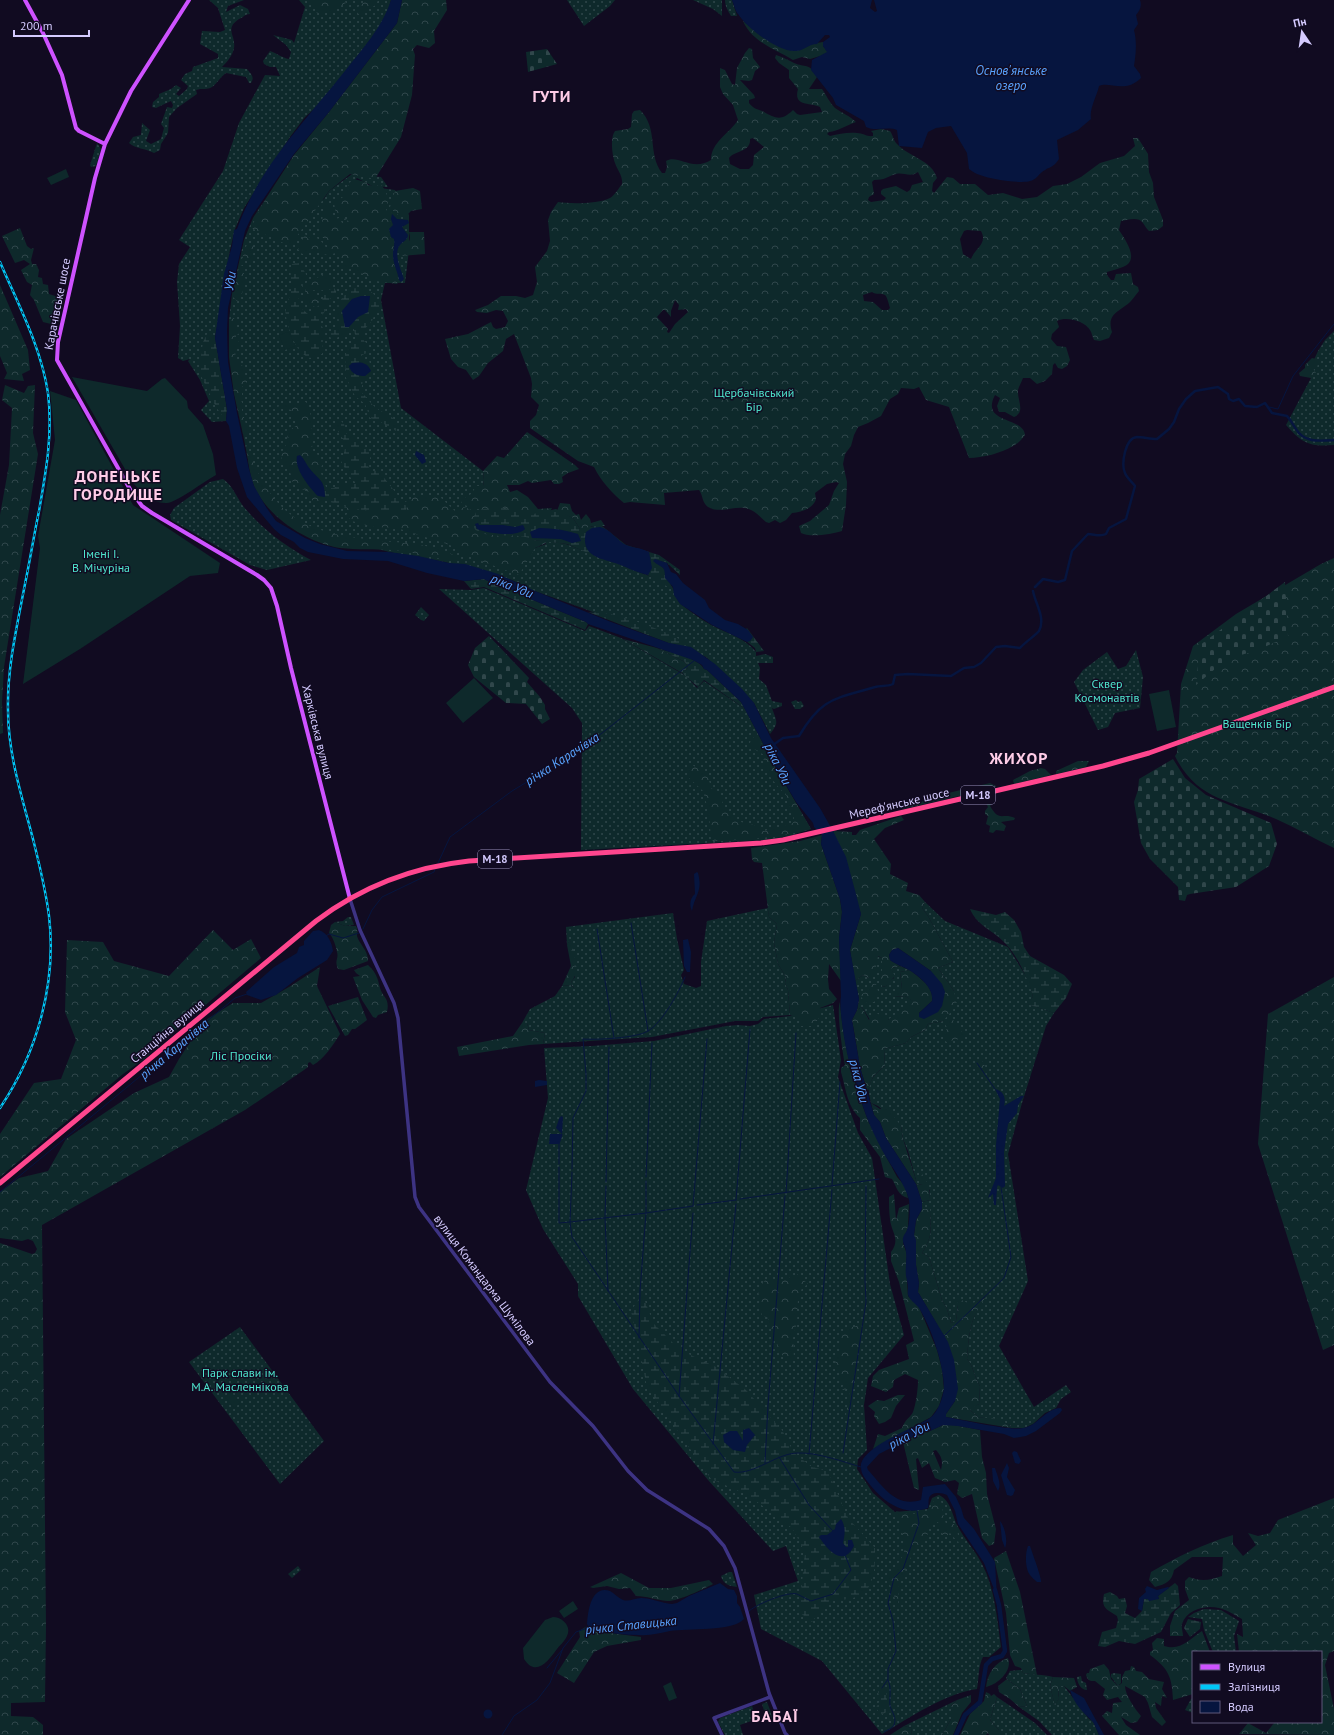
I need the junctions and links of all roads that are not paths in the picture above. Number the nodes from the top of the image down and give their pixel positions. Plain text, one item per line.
1 (25, 0) edge
2 (189, 0) edge
3 (105, 144) junction
4 (257, 575) joint
5 (1334, 687) edge
6 (350, 899) junction
7 (0, 1183) edge
8 (770, 1697) junction
9 (722, 1735) edge
10 (787, 1735) edge

1 - 3 main road
2 - 3 main road, Карачівське шосе
3 - 4 main road, Карачівське шосе
4 - 6 main road, Харківська вулиця
5 - 6 highway, Мереф'янське шосе / М-18
6 - 7 highway, Станційна вулиця / М-18
6 - 8 street, вулиця Командарма Шумілова
8 - 9 street
8 - 10 street, вулиця Командарма Шумілова

